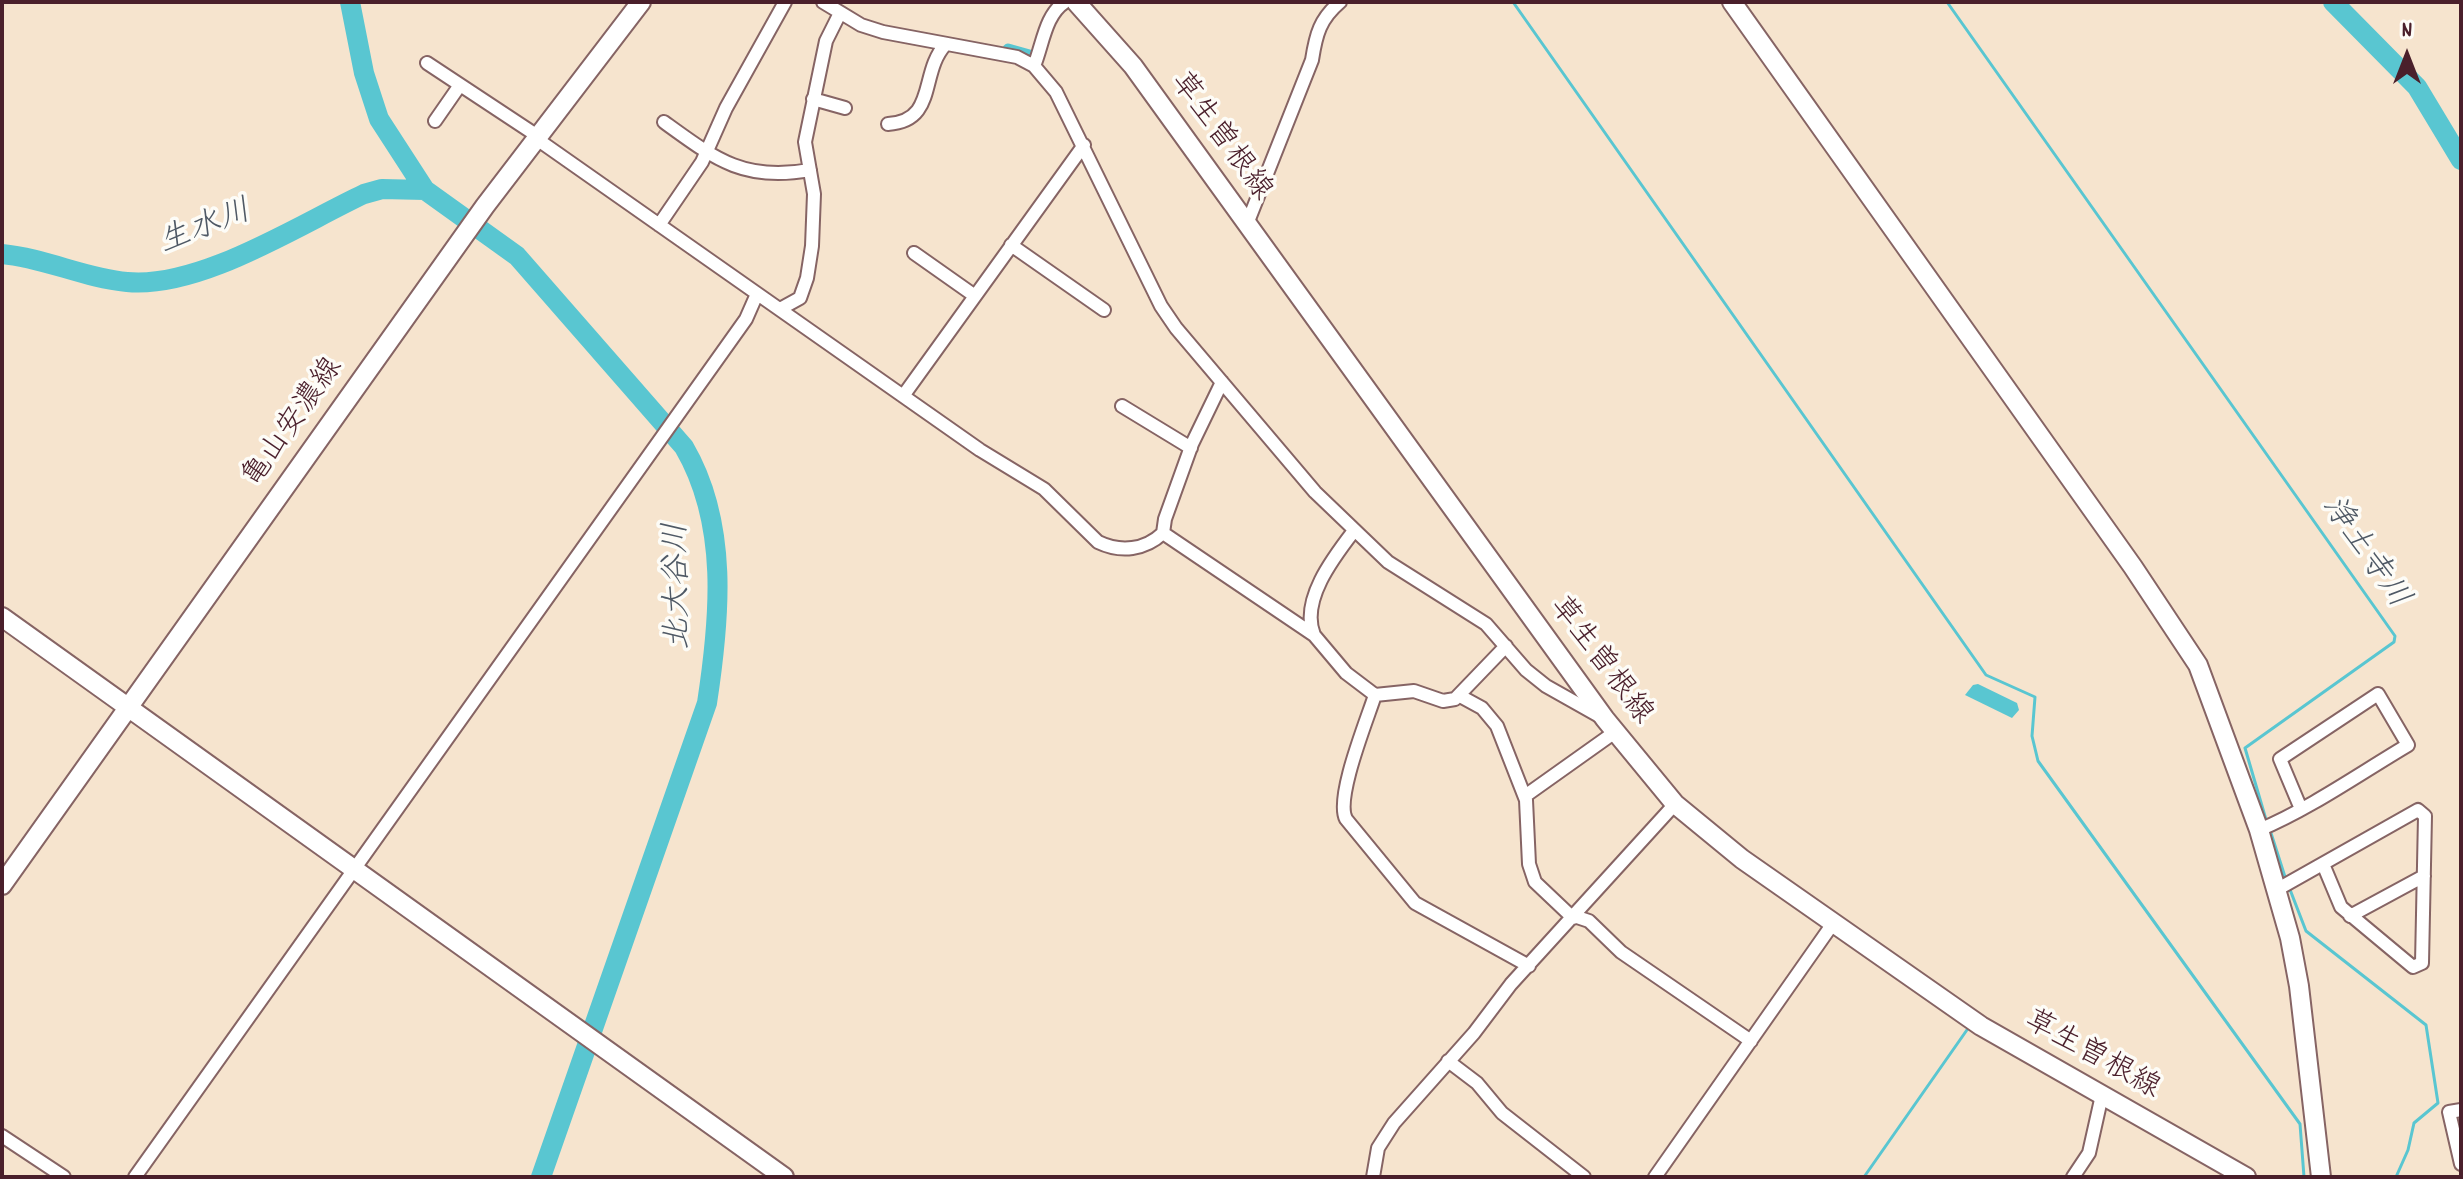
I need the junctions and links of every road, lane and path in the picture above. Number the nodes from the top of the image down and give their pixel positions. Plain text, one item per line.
1 (641, 2) edge
2 (785, 2) edge
3 (823, 2) edge
4 (1065, 2) edge
5 (1076, 2) edge
6 (1340, 2) edge
7 (1732, 2) edge
8 (840, 13) junction
9 (946, 44) junction
10 (427, 63) dead end
11 (1034, 66) junction
12 (460, 85) junction
13 (813, 99) junction
14 (845, 108) dead end
15 (435, 121) dead end
16 (664, 122) dead end
17 (888, 124) dead end
18 (535, 136) junction
19 (1084, 145) junction
20 (706, 152) junction
21 (810, 170) junction
22 (1247, 224) junction
23 (659, 225) junction
24 (1011, 245) junction
25 (914, 253) dead end
26 (757, 294) junction
27 (975, 296) junction
28 (780, 309) junction
29 (1104, 310) dead end
30 (1222, 382) junction
31 (903, 396) junction
32 (1122, 406) dead end
33 (1191, 448) junction
34 (1353, 532) junction
35 (1163, 533) junction
36 (2, 617) edge
37 (1314, 635) junction
38 (1506, 646) junction
39 (1375, 695) junction
40 (1460, 696) junction
41 (129, 707) junction
42 (1610, 726) junction
43 (1525, 796) junction
44 (1675, 804) junction
45 (2301, 809) junction
46 (2259, 830) junction
47 (2323, 864) junction
48 (354, 870) junction
49 (2424, 876) junction
50 (2, 885) edge
51 (2278, 889) junction
52 (2350, 916) junction
53 (1574, 917) junction
54 (1834, 922) junction
55 (1529, 966) junction
56 (1751, 1041) junction
57 (1448, 1061) junction
58 (2102, 1095) junction
59 (2461, 1110) edge
60 (2, 1136) edge
61 (2461, 1164) edge
62 (64, 1177) edge
63 (135, 1177) edge
64 (784, 1177) edge
65 (1373, 1177) edge
66 (1584, 1177) edge
67 (1655, 1177) edge
68 (2073, 1177) edge
69 (2246, 1177) edge
70 (2321, 1177) edge

1 - 18 main road, 亀山安濃線
2 - 20 street
3 - 8 street
4 - 11 street
5 - 22 main road, 草生曽根線
6 - 22 street
7 - 46 main road
8 - 9 street
8 - 13 street
9 - 11 street
9 - 17 street
10 - 12 street
11 - 19 street
12 - 15 street
12 - 18 street
13 - 14 street
13 - 21 street
16 - 20 street
18 - 23 street
18 - 41 main road, 亀山安濃線
19 - 24 street
19 - 30 street
20 - 21 street
20 - 23 street
21 - 28 street
22 - 42 main road, 草生曽根線
23 - 26 street
24 - 27 street
24 - 29 street
25 - 27 street
26 - 28 street
26 - 48 street
27 - 31 street
28 - 31 street
30 - 33 street
30 - 34 street
31 - 35 street
32 - 33 street
33 - 35 street
34 - 37 street
34 - 38 street
35 - 37 street
36 - 41 main road
37 - 39 street
38 - 40 street
38 - 42 street
39 - 40 street
39 - 55 street
40 - 43 street
41 - 48 main road
41 - 50 main road, 亀山安濃線
42 - 43 street
42 - 44 main road, 草生曽根線
43 - 53 street
44 - 53 street
44 - 54 main road, 草生曽根線
45 - 45 street
45 - 46 street
46 - 51 main road
47 - 49 street
47 - 51 street
47 - 52 street
48 - 63 street
48 - 64 main road
49 - 52 street
49 - 52 street
51 - 70 main road
53 - 55 street
53 - 56 street
54 - 56 street
54 - 58 main road, 草生曽根線
55 - 57 street
56 - 67 street
57 - 65 street
57 - 66 street
58 - 68 street
58 - 69 main road, 草生曽根線
59 - 61 street
60 - 62 street

